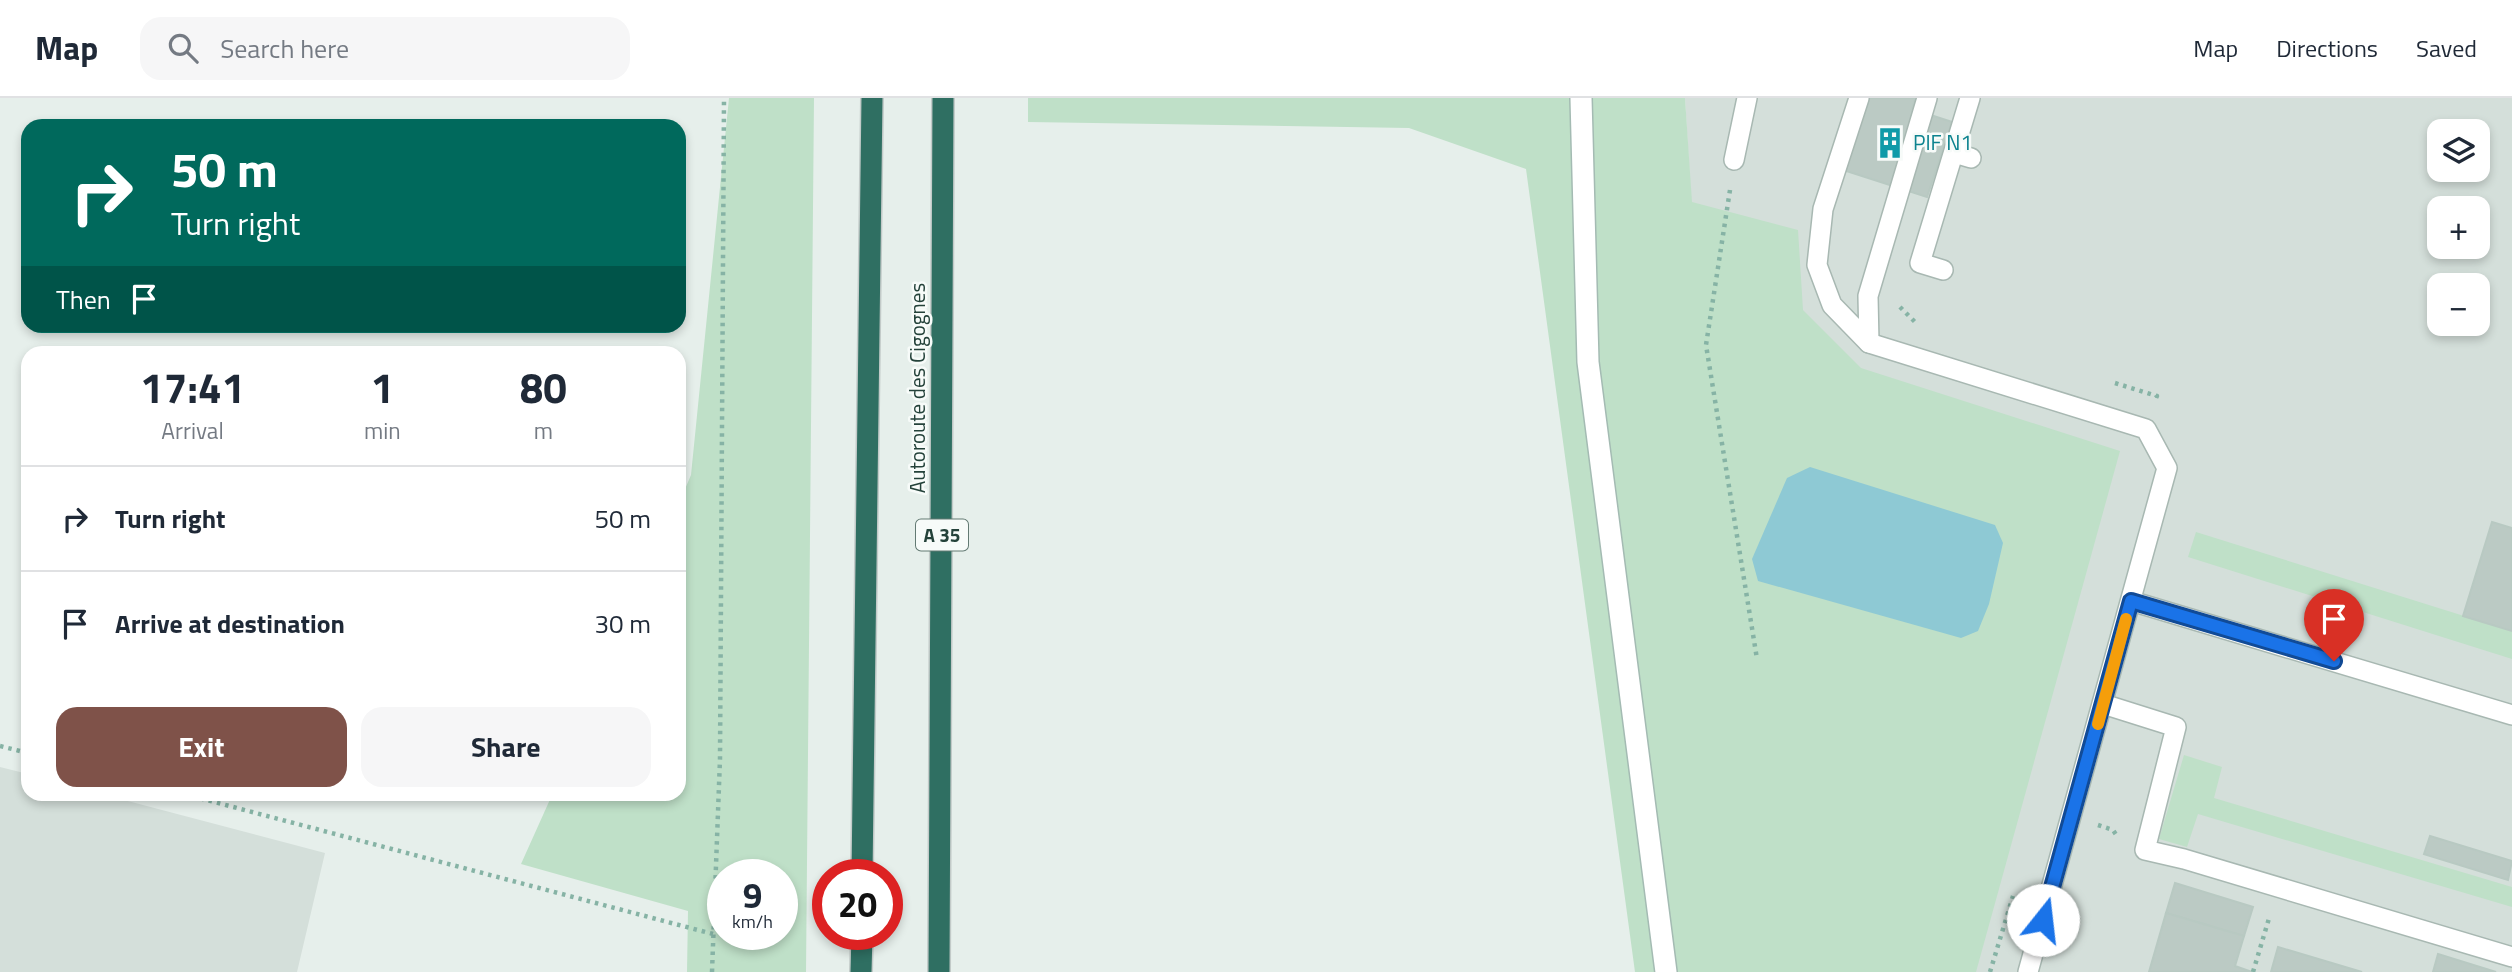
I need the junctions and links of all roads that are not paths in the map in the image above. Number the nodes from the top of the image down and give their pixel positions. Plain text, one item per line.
1 (872, 98) edge
2 (943, 98) edge
3 (1581, 98) edge
4 (1747, 98) edge
5 (1858, 98) edge
6 (1927, 98) edge
7 (1970, 98) edge
8 (1734, 159) road end
9 (1943, 270) dead end
10 (1869, 343) junction
11 (2131, 601) junction
12 (2103, 705) junction
13 (2512, 715) edge
14 (862, 859) edge
15 (862, 950) edge
16 (2512, 957) edge
17 (861, 972) edge
18 (939, 972) edge
19 (1666, 972) edge
20 (2028, 972) edge

1 - 14 highway
2 - 18 highway, Autoroute des Cigognes / A 35
3 - 19 main road
4 - 8 lane
5 - 10 lane
6 - 10 lane
7 - 9 lane
10 - 11 lane
11 - 12 lane
11 - 13 lane
12 - 16 lane
12 - 20 lane
15 - 17 highway

